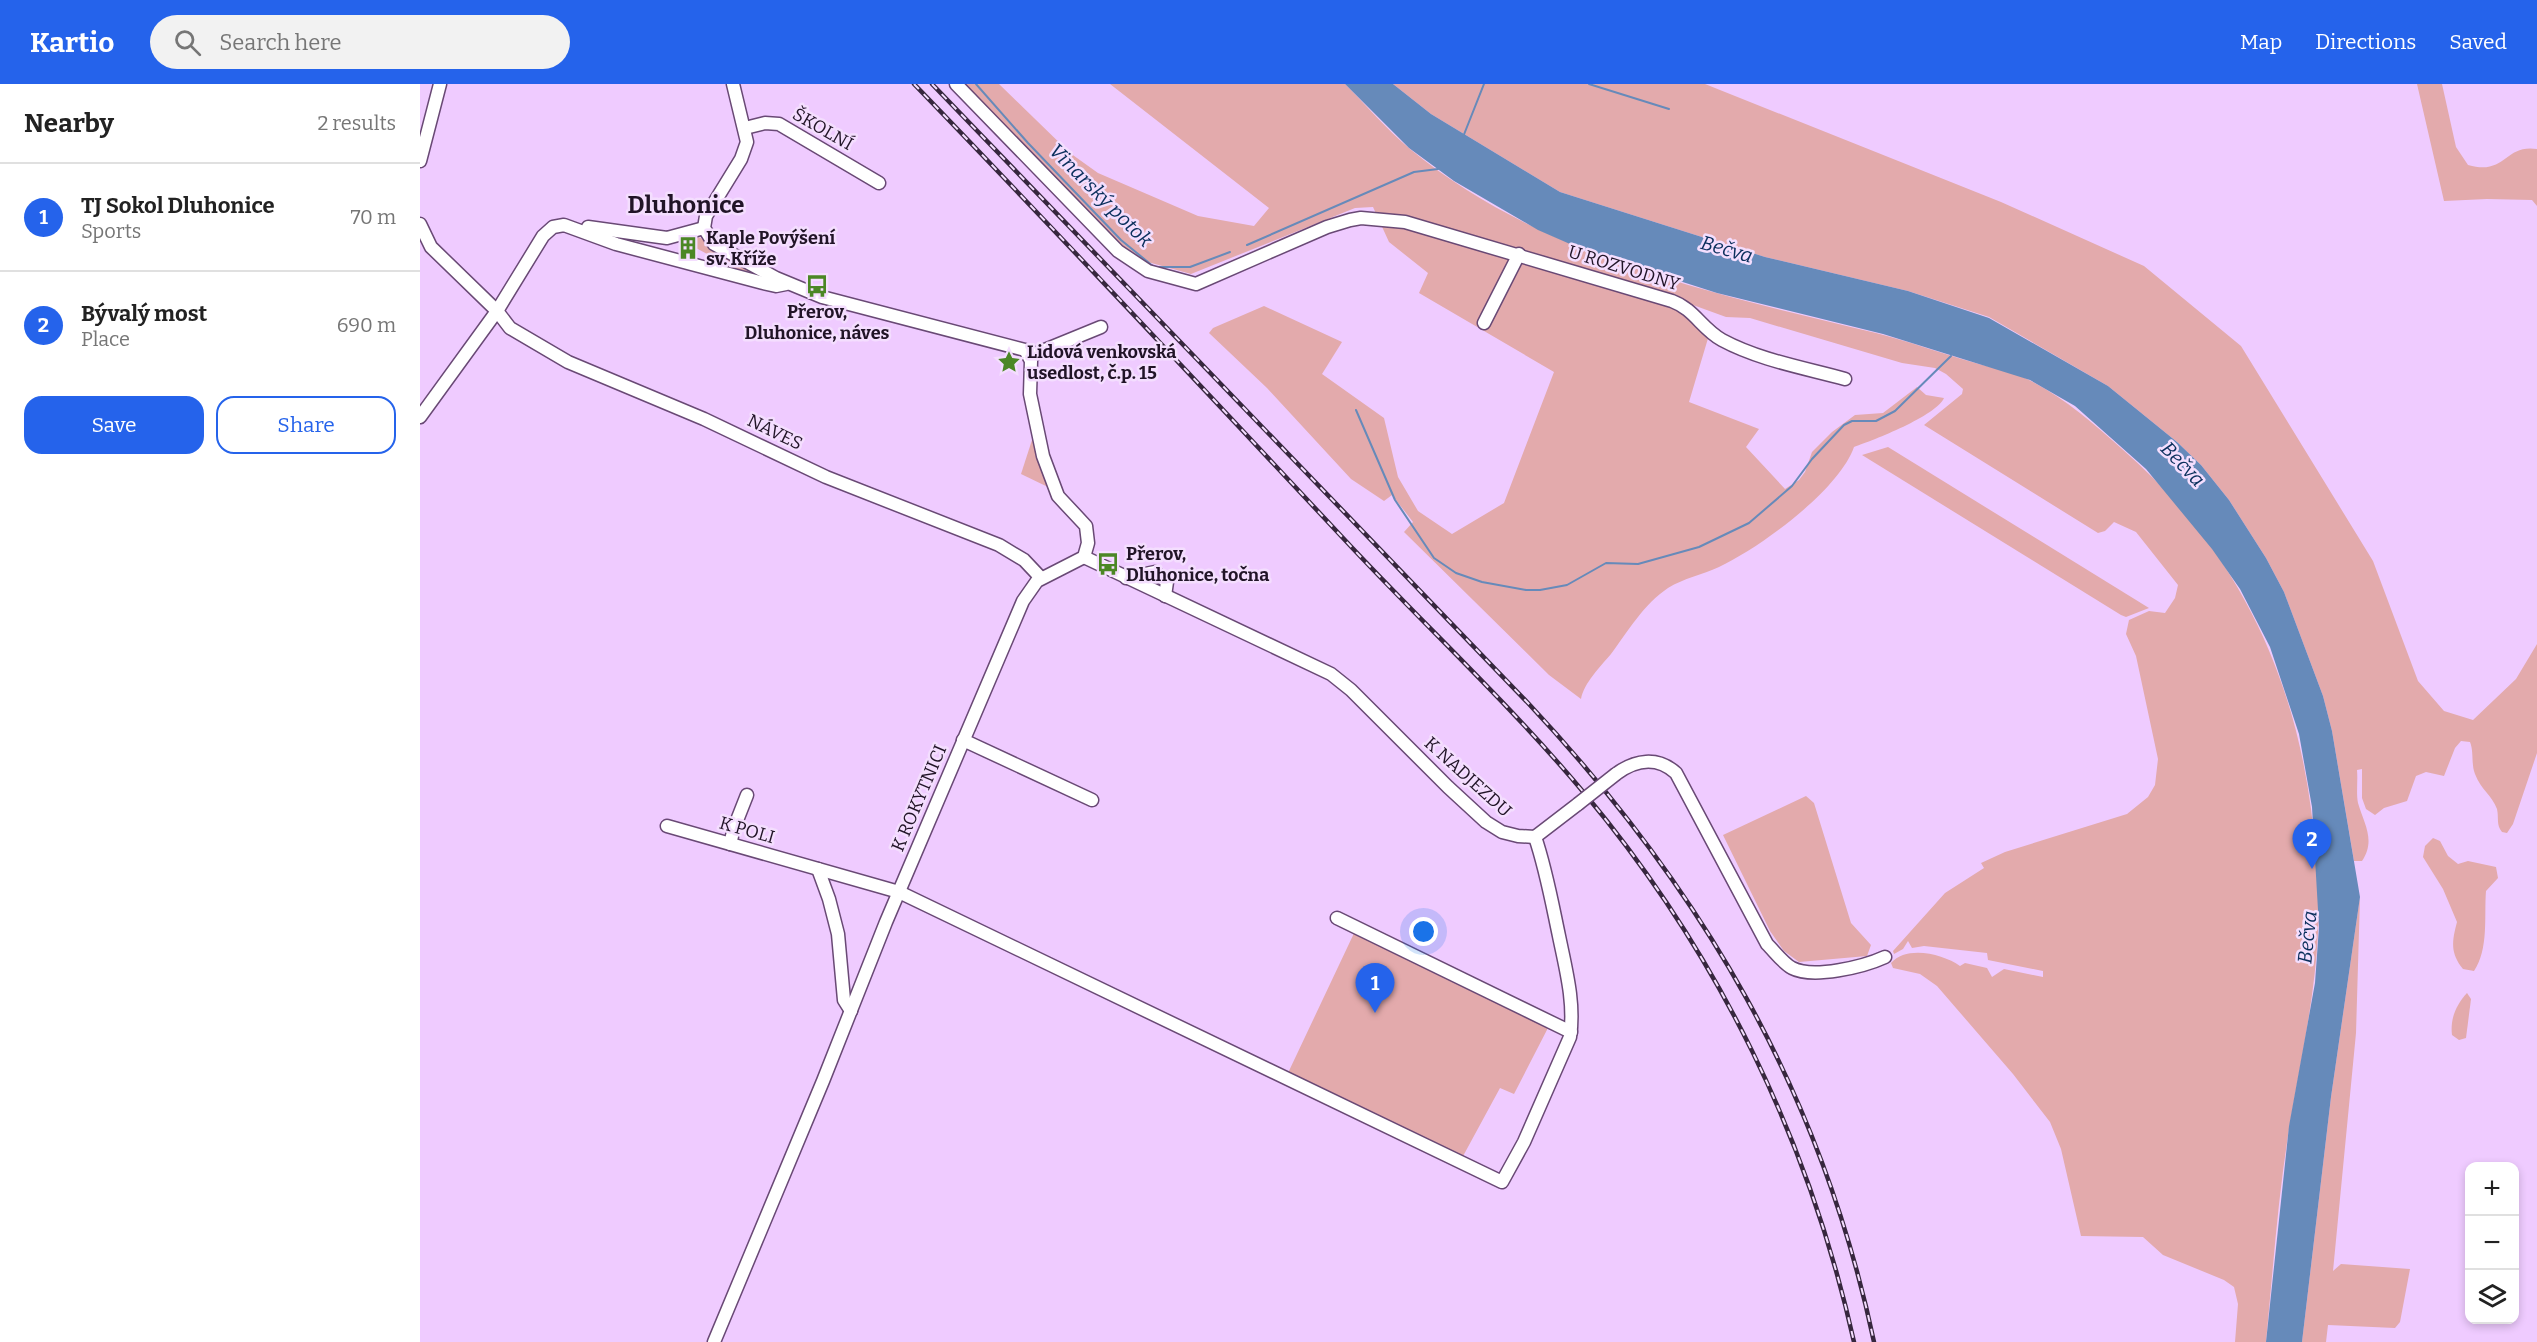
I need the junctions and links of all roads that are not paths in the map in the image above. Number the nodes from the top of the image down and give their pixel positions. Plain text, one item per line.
1 (441, 84) edge
2 (733, 84) edge
3 (956, 84) edge
4 (745, 128) junction
5 (420, 161) edge
6 (879, 183) dead end
7 (420, 224) edge
8 (704, 228) junction
9 (580, 230) junction
10 (1519, 254) junction
11 (787, 284) junction
12 (497, 311) junction
13 (1484, 323) dead end
14 (1101, 327) dead end
15 (1030, 356) junction
16 (1845, 380) dead end
17 (420, 417) edge
18 (1084, 556) junction
19 (1041, 578) junction
20 (1126, 578) junction
21 (1165, 596) junction
22 (963, 740) junction
23 (747, 795) dead end
24 (1092, 800) dead end
25 (667, 825) dead end
26 (1535, 837) junction
27 (730, 844) junction
28 (818, 869) junction
29 (899, 892) junction
30 (1337, 918) dead end
31 (1885, 957) dead end
32 (851, 1011) junction
33 (1571, 1032) junction
34 (714, 1342) edge

1 - 5 street
2 - 4 street
3 - 10 street, U ROZVODNY
4 - 6 street, ŠKOLNÍ
4 - 8 street
7 - 12 street, NÁVES
8 - 9 street
8 - 11 street
9 - 11 street
9 - 12 street
10 - 13 street
10 - 16 street, U ROZVODNY
11 - 15 street
12 - 17 street
12 - 19 street, NÁVES
14 - 15 street
15 - 18 street
18 - 19 street, K ROKYTNICI
18 - 20 street, K NADJEZDU
19 - 22 street, K ROKYTNICI
20 - 21 street, K NADJEZDU
20 - 21 street
21 - 26 street, K NADJEZDU
22 - 24 street
22 - 29 street, K ROKYTNICI
23 - 27 street
25 - 27 street, K POLI
26 - 31 street, bridge
26 - 33 street
27 - 28 street, K POLI
28 - 29 street, K POLI
28 - 32 street
29 - 32 street, K ROKYTNICI
29 - 33 street, K POLI
30 - 33 street
32 - 34 street, K ROKYTNICI

